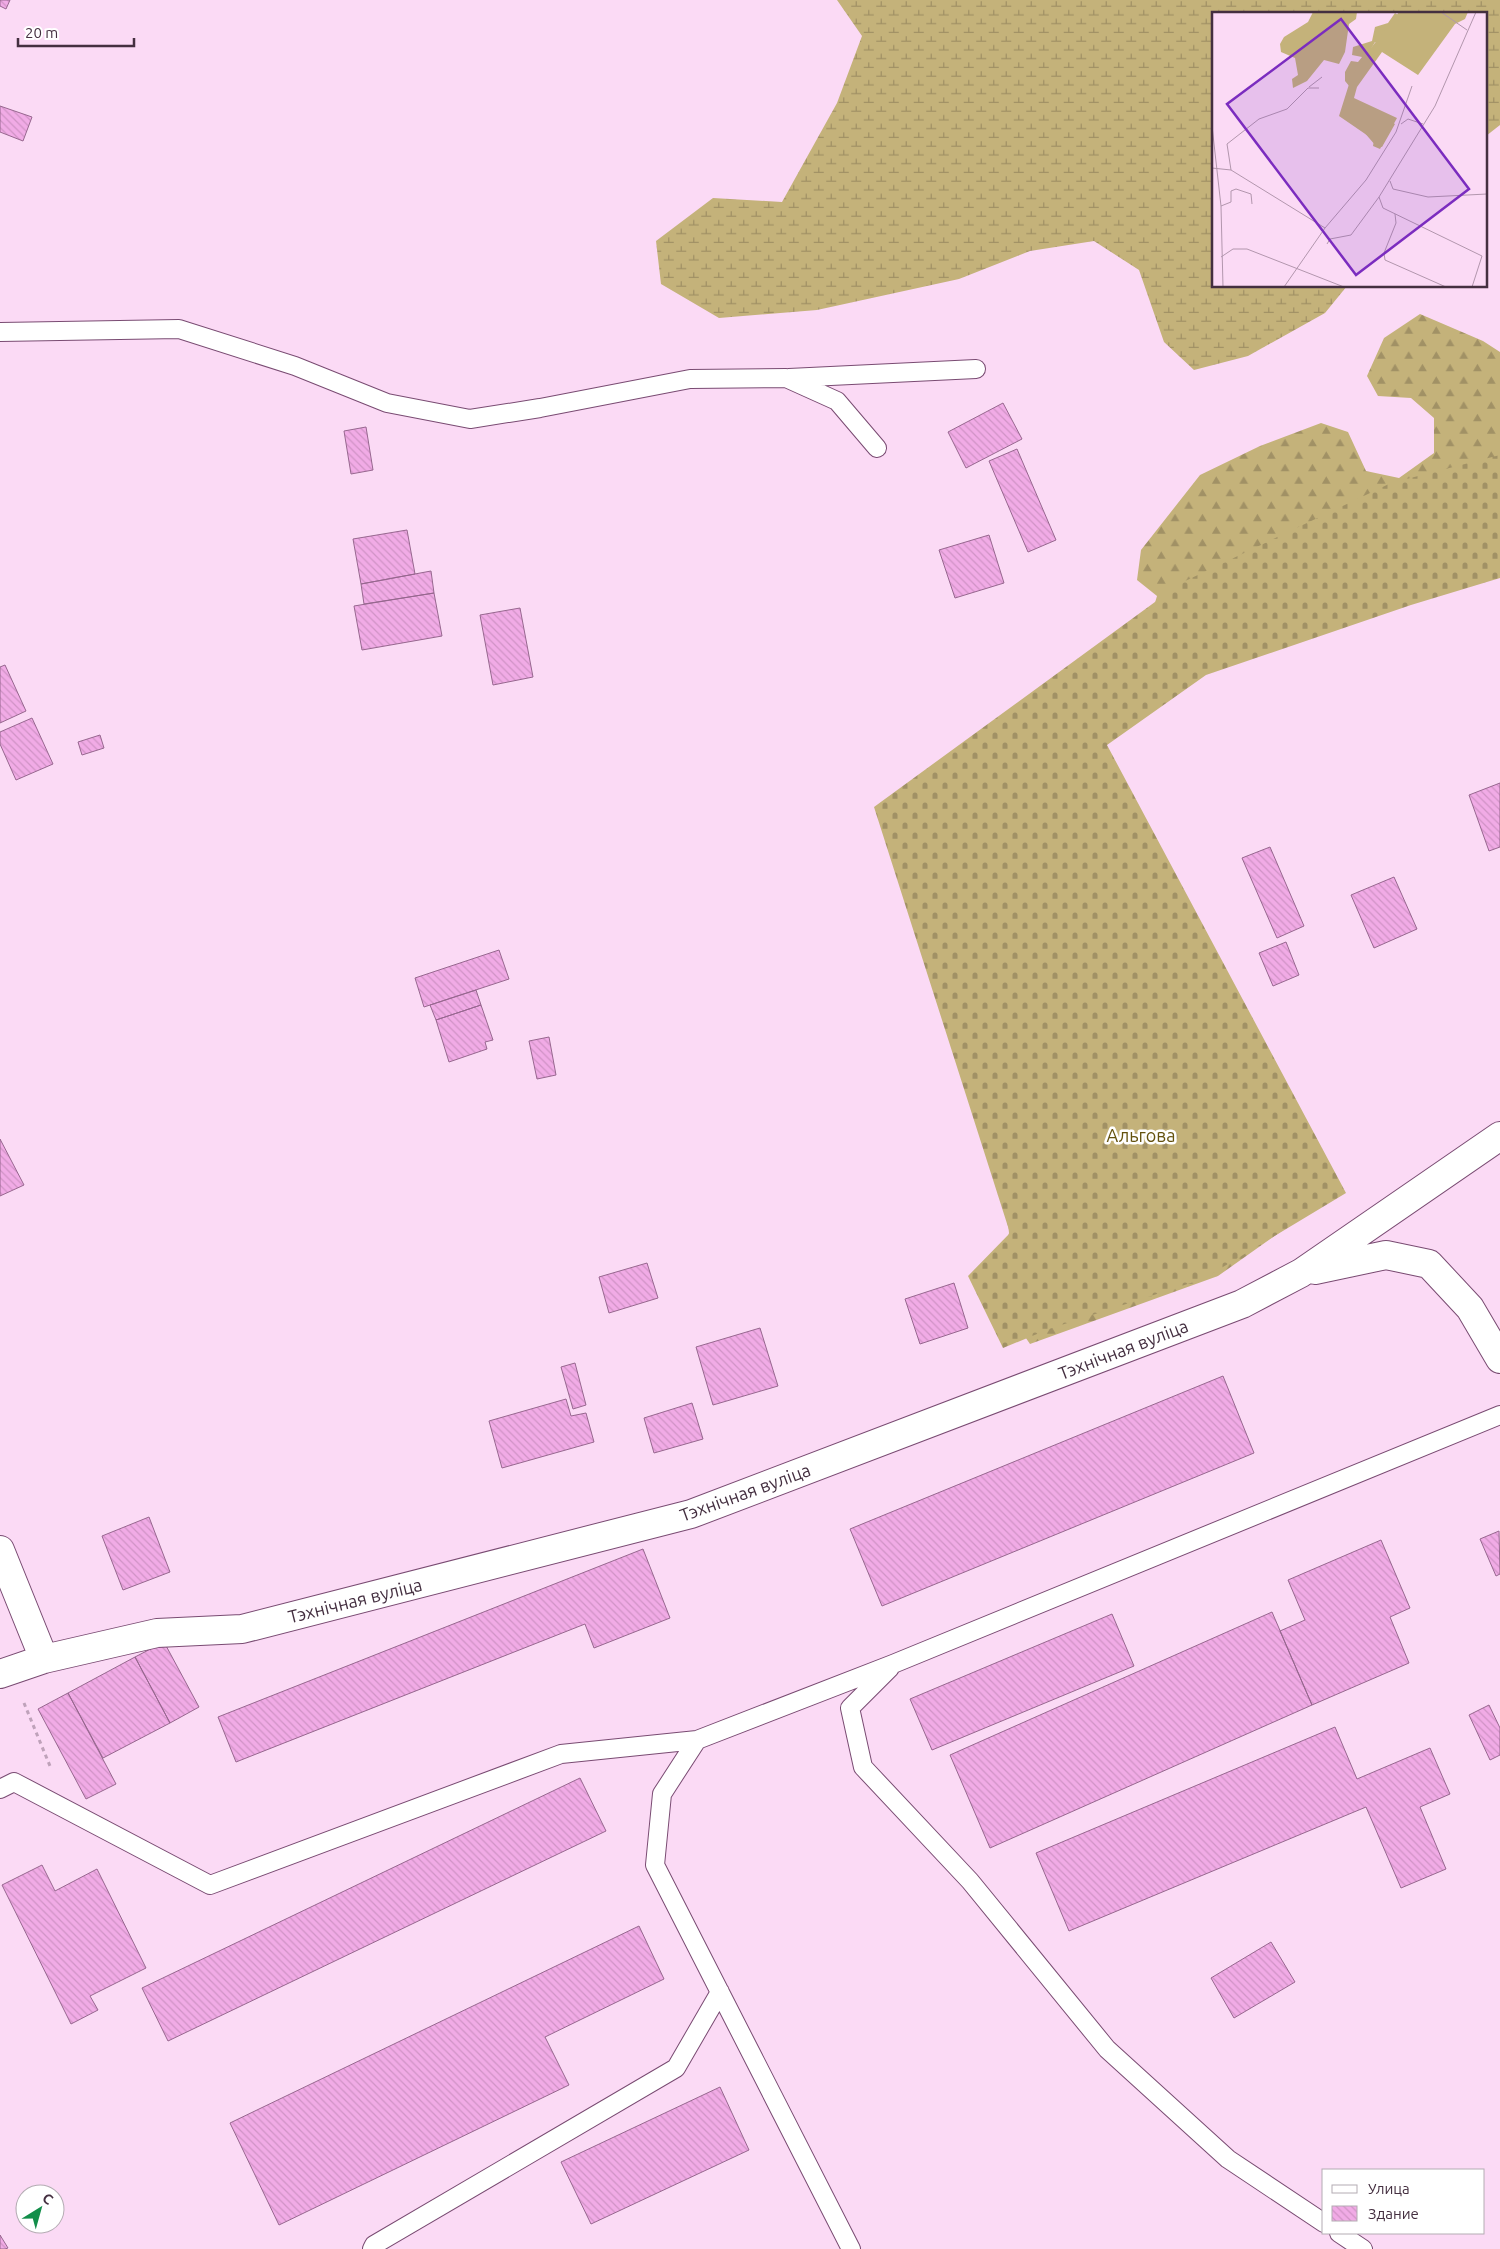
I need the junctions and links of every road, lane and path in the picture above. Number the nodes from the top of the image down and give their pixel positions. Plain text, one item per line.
1 (0, 332) edge
2 (976, 369) dead end
3 (786, 378) junction
4 (877, 448) dead end
5 (1500, 1136) edge
6 (1302, 1273) junction
7 (1500, 1359) edge
8 (1500, 1415) edge
9 (0, 1550) edge
10 (44, 1659) junction
11 (894, 1664) junction
12 (6, 1672) edge
13 (697, 1740) junction
14 (0, 1789) edge
15 (68, 1811) junction
16 (720, 1992) junction
17 (1322, 2222) edge
18 (1340, 2234) edge
19 (372, 2249) edge
20 (851, 2249) edge
21 (1363, 2249) edge

1 - 3 lane
2 - 3 lane
3 - 4 lane
5 - 6 street, Тэхнічная вуліца
6 - 7 street
6 - 10 street, Тэхнічная вуліца
8 - 11 lane
9 - 10 street
10 - 12 street, Тэхнічная вуліца
11 - 13 lane
11 - 17 lane
12 - 15 path
13 - 15 lane
13 - 16 lane
14 - 15 lane
16 - 19 lane
16 - 20 lane
18 - 21 lane

